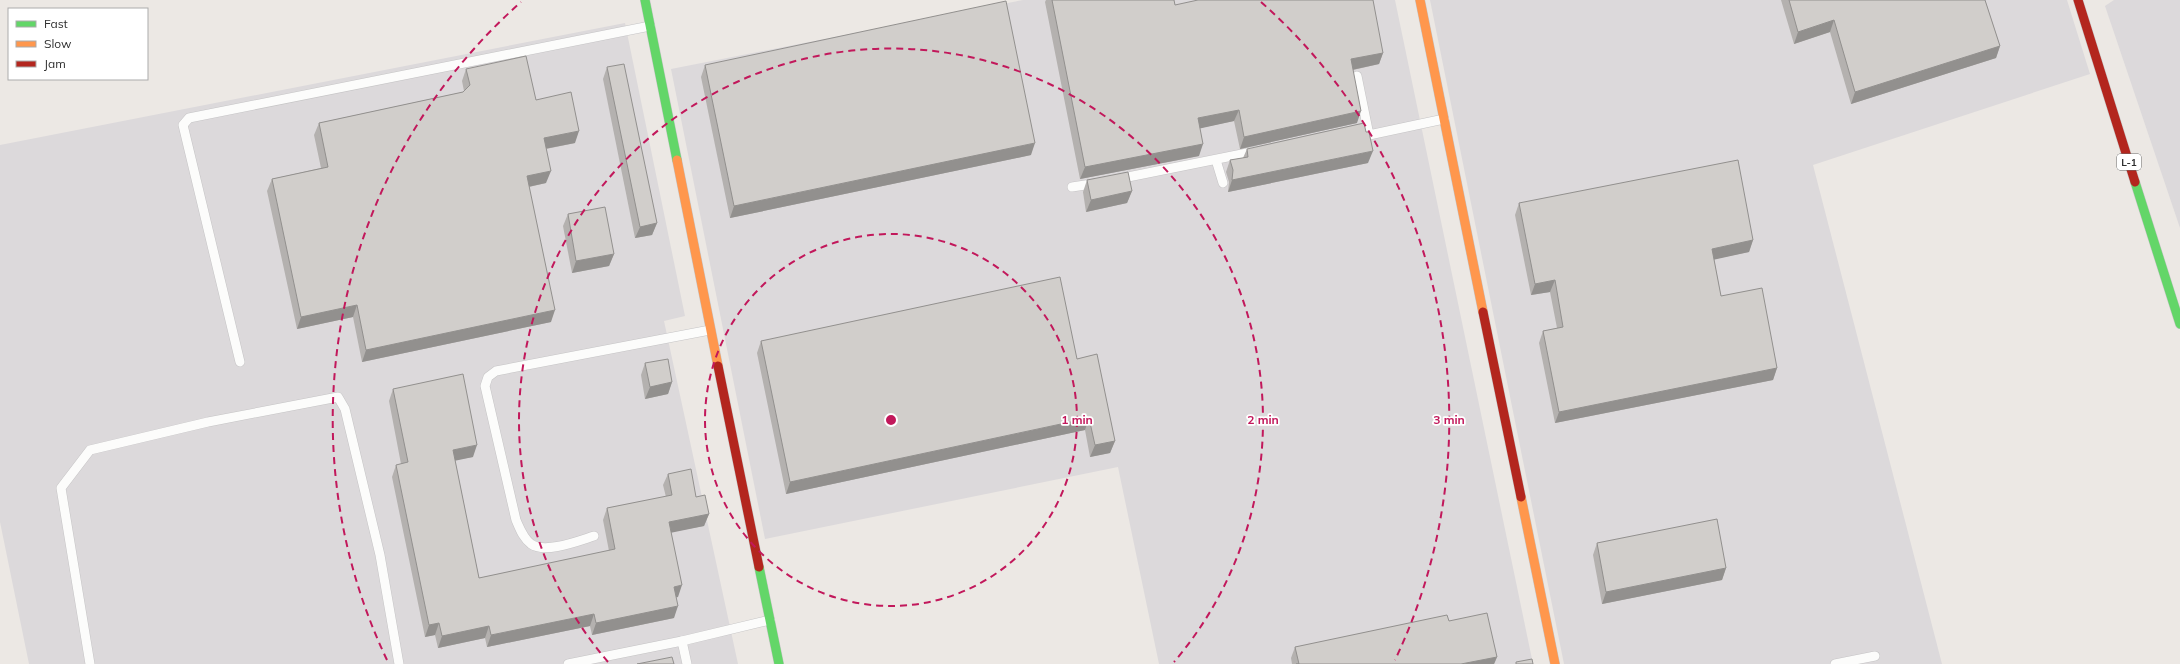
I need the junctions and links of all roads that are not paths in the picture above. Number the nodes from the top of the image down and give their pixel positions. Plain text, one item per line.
1 (645, 0) edge
2 (1420, 0) edge
3 (2078, 0) edge
4 (650, 26) junction
5 (1356, 76) edge
6 (1444, 119) junction
7 (1269, 148) edge
8 (1216, 160) junction
9 (1223, 184) dead end
10 (1072, 187) dead end
11 (2180, 324) edge
12 (710, 330) junction
13 (240, 362) dead end
14 (594, 536) dead end
15 (770, 620) junction
16 (682, 640) junction
17 (1875, 656) dead end
18 (90, 664) edge
19 (399, 664) edge
20 (568, 664) edge
21 (687, 664) edge
22 (779, 664) edge
23 (1555, 664) edge
24 (1835, 664) edge

1 - 4 street
2 - 6 street
3 - 11 street, L-1
4 - 12 street
4 - 13 lane
5 - 6 lane
6 - 23 street
7 - 8 lane
8 - 9 lane
8 - 10 lane
12 - 14 lane
12 - 15 street
15 - 16 lane
15 - 22 street
16 - 20 lane
16 - 21 lane
17 - 24 lane
18 - 19 lane

